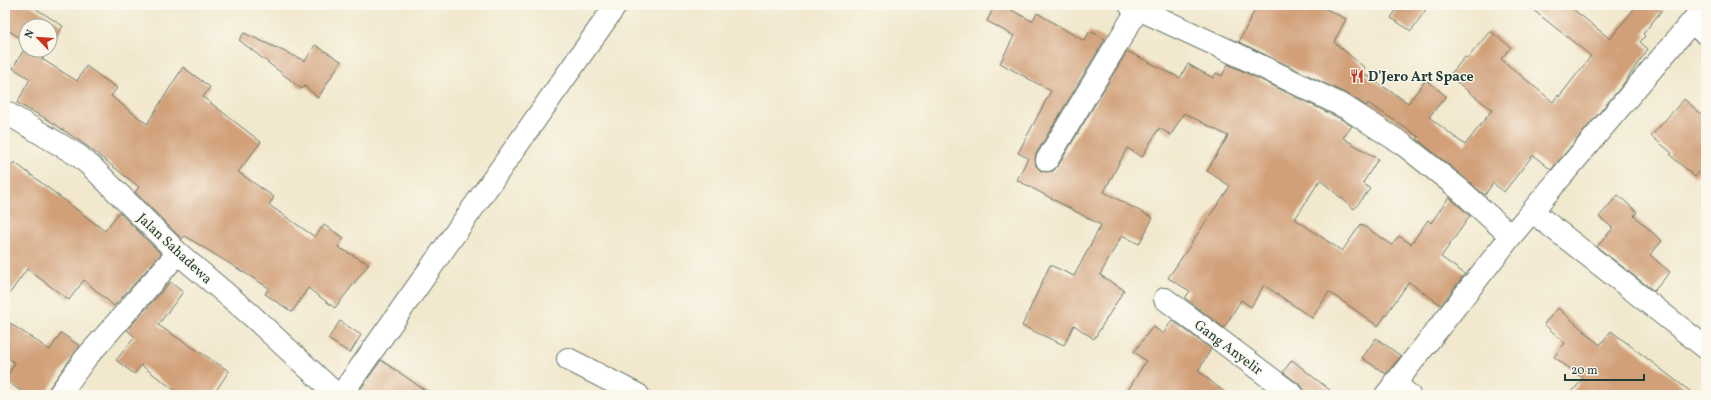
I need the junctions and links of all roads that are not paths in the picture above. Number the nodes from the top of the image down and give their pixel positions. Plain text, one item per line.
1 (616, 5) edge
2 (1706, 5) edge
3 (1134, 7) edge
4 (1698, 29) edge
5 (5, 112) edge
6 (1047, 160) dead end
7 (1533, 212) junction
8 (1511, 236) junction
9 (178, 253) junction
10 (1165, 299) dead end
11 (1706, 348) edge
12 (568, 360) dead end
13 (1397, 391) edge
14 (59, 395) edge
15 (337, 395) edge
16 (341, 395) edge
17 (638, 395) edge
18 (1293, 395) edge

1 - 16 street
2 - 4 street
3 - 6 street
3 - 8 street
4 - 7 street
5 - 9 street, Jalan Sahadewa
7 - 8 street
7 - 11 street
8 - 13 street
9 - 14 street
9 - 15 street, Jalan Sahadewa
10 - 18 street, Gang Anyelir
12 - 17 street

